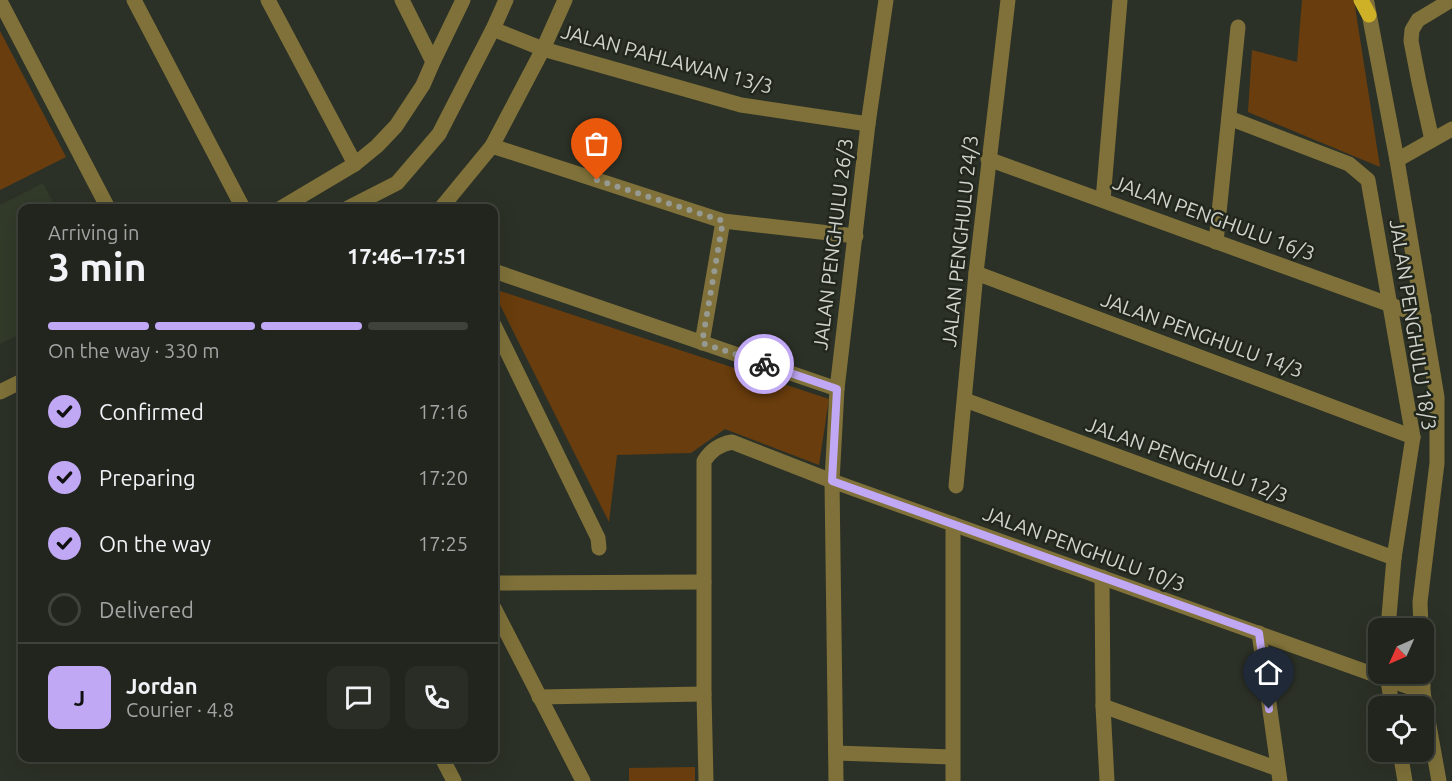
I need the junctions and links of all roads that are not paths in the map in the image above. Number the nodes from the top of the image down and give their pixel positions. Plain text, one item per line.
1 (134, 0) edge
2 (268, 0) edge
3 (402, 0) edge
4 (463, 0) edge
5 (506, 0) edge
6 (565, 0) edge
7 (886, 0) edge
8 (1008, 0) edge
9 (1120, 0) edge
10 (1361, 0) edge
11 (1451, 0) edge
12 (0, 1) edge
13 (1370, 5) edge
14 (1238, 27) dead end
15 (493, 29) junction
16 (543, 49) junction
17 (433, 62) junction
18 (1229, 118) junction
19 (868, 124) junction
20 (1452, 129) edge
21 (1432, 140) junction
22 (492, 146) junction
23 (988, 159) junction
24 (1397, 160) junction
25 (355, 164) junction
26 (1103, 200) junction
27 (106, 204) edge
28 (241, 204) edge
29 (288, 204) edge
30 (356, 204) edge
31 (444, 204) edge
32 (723, 221) junction
33 (856, 236) junction
34 (1216, 242) junction
35 (498, 272) edge
36 (976, 273) junction
37 (1390, 304) junction
38 (1424, 317) junction
39 (498, 333) edge
40 (702, 343) junction
41 (18, 383) edge
42 (837, 389) junction
43 (0, 392) edge
44 (965, 400) junction
45 (1413, 437) junction
46 (832, 481) junction
47 (956, 486) dead end
48 (953, 524) junction
49 (599, 548) dead end
50 (1394, 558) junction
51 (1102, 581) junction
52 (704, 582) junction
53 (498, 583) edge
54 (498, 616) edge
55 (1389, 618) edge
56 (1421, 618) edge
57 (1259, 639) junction
58 (1368, 671) edge
59 (1404, 684) edge
60 (1423, 684) edge
61 (1423, 692) junction
62 (704, 694) junction
63 (539, 697) junction
64 (1103, 706) junction
65 (836, 753) junction
66 (952, 757) junction
67 (444, 762) edge
68 (1402, 762) edge
69 (1279, 775) edge
70 (454, 781) edge
71 (583, 781) edge
72 (706, 781) edge
73 (836, 781) edge
74 (953, 781) edge
75 (1107, 781) edge
76 (1405, 781) edge
77 (1439, 781) edge

1 - 28 street
2 - 25 street
3 - 17 street
4 - 17 street
5 - 15 street
6 - 16 street
7 - 19 street, JALAN PENGHULU 26/3
8 - 23 street, JALAN PENGHULU 24/3
9 - 26 street
10 - 13 main road
11 - 21 street
12 - 27 street
13 - 24 street
14 - 18 street
15 - 16 street, JALAN PAHLAWAN 13/3
15 - 30 street
16 - 19 street, JALAN PAHLAWAN 13/3
16 - 22 street
17 - 25 street
18 - 34 street
18 - 37 street, JALAN PENGHULU 18/3
19 - 33 street, JALAN PENGHULU 26/3
20 - 21 street
21 - 24 street
22 - 31 street
22 - 32 street
23 - 26 street, JALAN PENGHULU 16/3
23 - 36 street, JALAN PENGHULU 24/3
24 - 38 street
25 - 29 street
26 - 34 street, JALAN PENGHULU 16/3
32 - 33 street
32 - 40 street
33 - 42 street, JALAN PENGHULU 26/3
34 - 37 street, JALAN PENGHULU 16/3
35 - 40 street
36 - 44 street, JALAN PENGHULU 24/3
36 - 45 street, JALAN PENGHULU 14/3
37 - 38 street, JALAN PENGHULU 16/3
37 - 45 street, JALAN PENGHULU 18/3
38 - 56 street
39 - 49 street
40 - 42 street
41 - 43 street
42 - 46 street, JALAN PENGHULU 26/3
44 - 47 street, JALAN PENGHULU 24/3
44 - 50 street, JALAN PENGHULU 12/3
45 - 50 street, JALAN PENGHULU 18/3
46 - 48 street, JALAN PENGHULU 10/3
46 - 52 street, JALAN PENGHULU 10/3
46 - 65 street, JALAN PENGHULU 26/3
48 - 51 street, JALAN PENGHULU 10/3
48 - 66 street
50 - 55 street, JALAN PENGHULU 18/3
51 - 57 street, JALAN PENGHULU 10/3
51 - 64 street
52 - 53 street
52 - 62 street
54 - 63 street
57 - 58 street, JALAN PENGHULU 10/3
57 - 69 street
59 - 61 street, JALAN PENGHULU 10/3
60 - 61 street
61 - 77 street
62 - 63 street
62 - 72 street
63 - 71 street
64 - 69 street
64 - 75 street
65 - 66 street
65 - 73 street, JALAN PENGHULU 26/3
66 - 74 street
67 - 70 street
68 - 76 street

